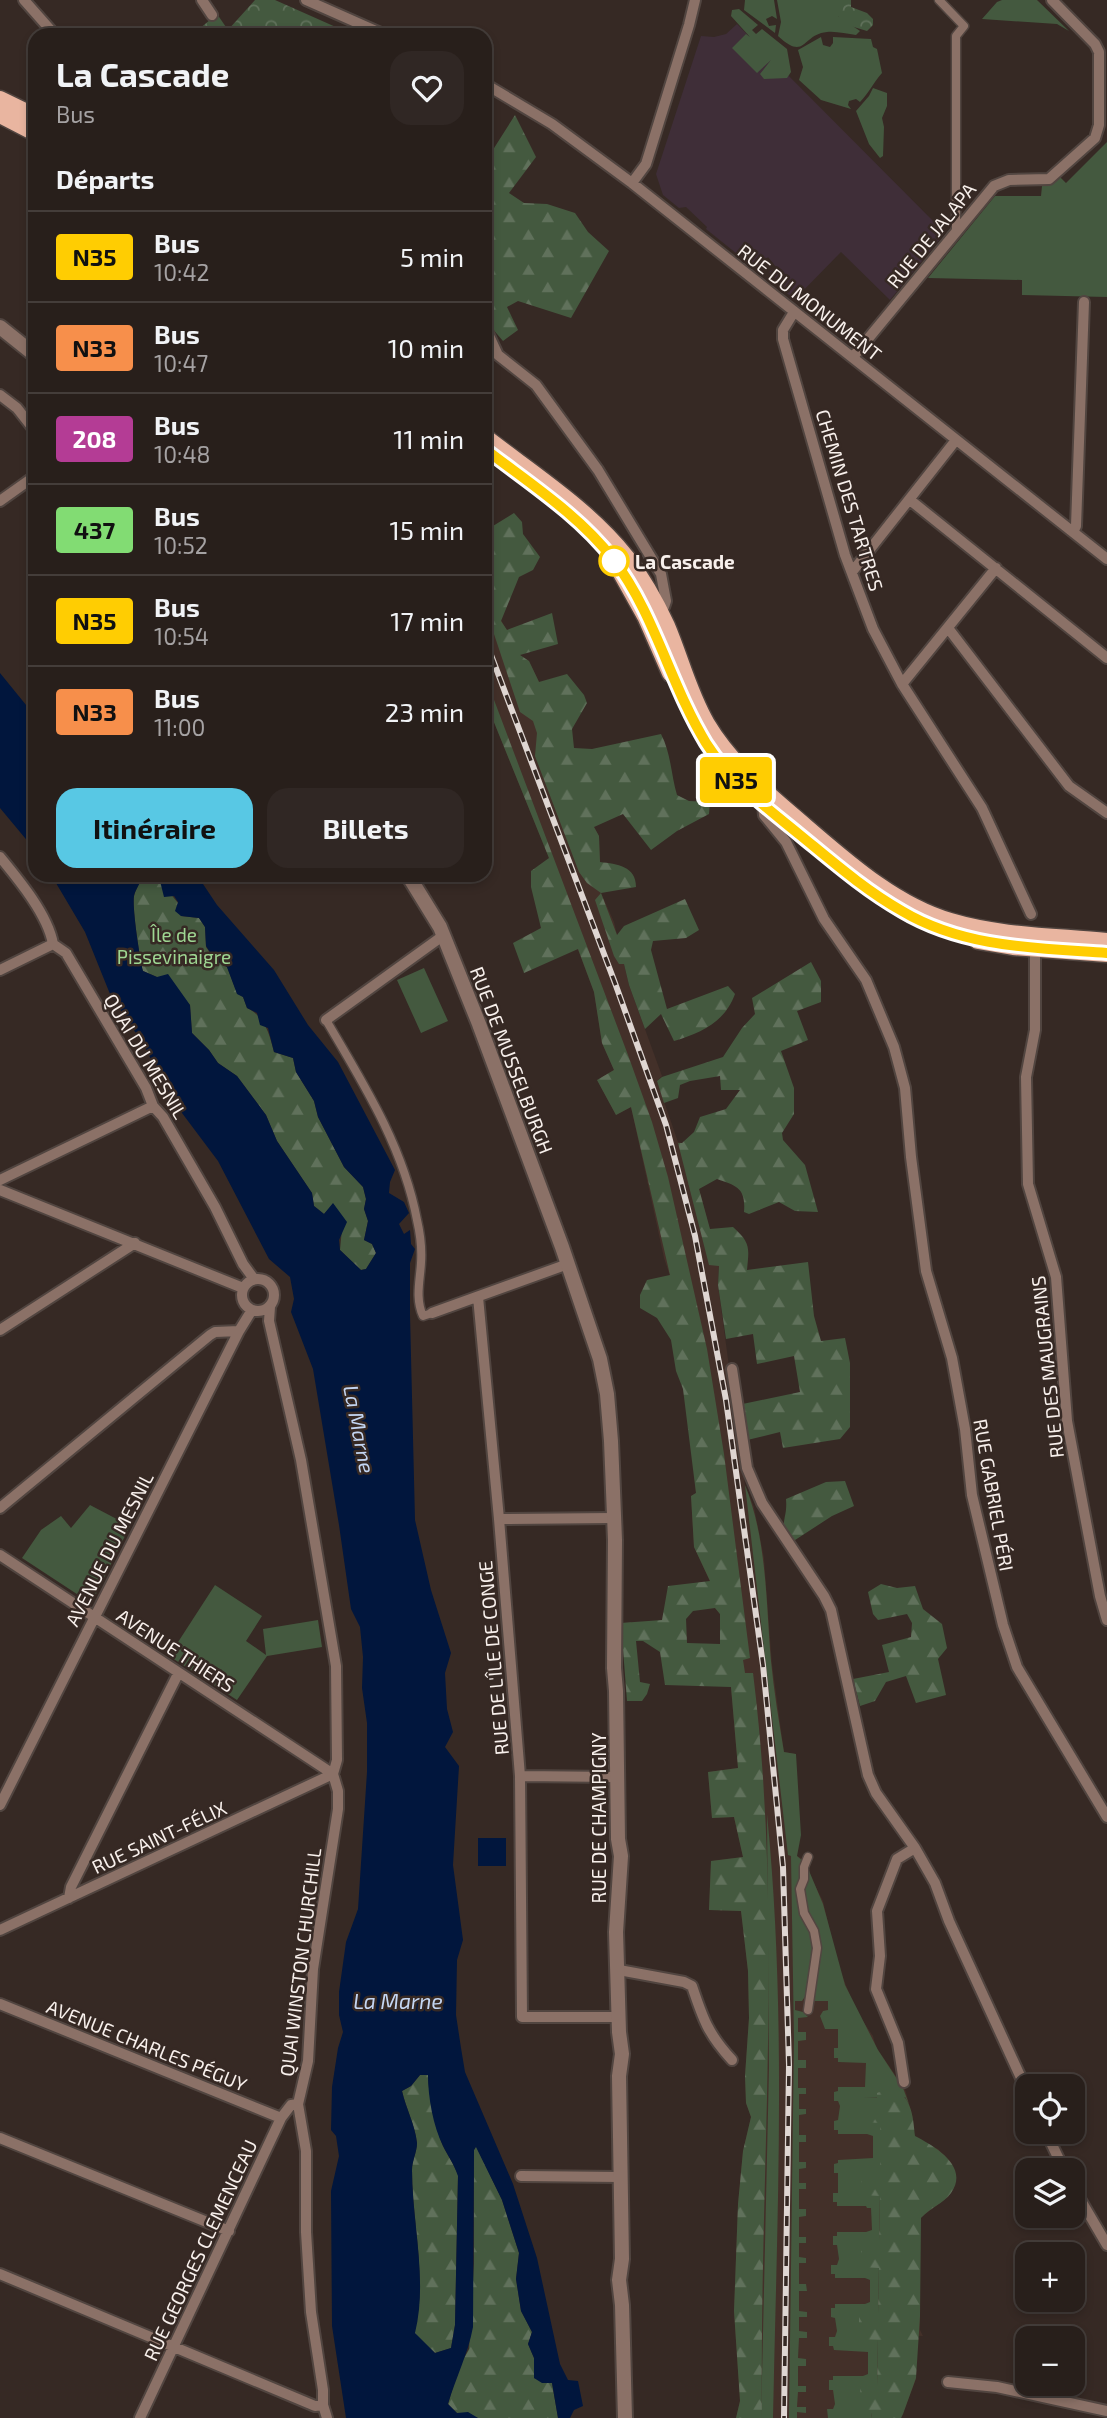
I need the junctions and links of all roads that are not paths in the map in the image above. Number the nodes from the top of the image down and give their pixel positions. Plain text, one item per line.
1 (24, 0) edge
2 (202, 0) edge
3 (306, 0) edge
4 (695, 0) edge
5 (939, 0) edge
6 (1052, 0) edge
7 (212, 15) dead end
8 (49, 28) edge
9 (369, 28) edge
10 (492, 88) edge
11 (0, 100) edge
12 (0, 114) edge
13 (28, 114) edge
14 (28, 128) edge
15 (632, 183) junction
16 (956, 232) junction
17 (1084, 302) dead end
18 (794, 312) junction
19 (0, 327) edge
20 (492, 342) edge
21 (28, 349) edge
22 (853, 357) junction
23 (0, 395) edge
24 (28, 421) edge
25 (956, 440) junction
26 (492, 443) edge
27 (492, 455) edge
28 (28, 481) edge
29 (910, 500) junction
30 (0, 501) edge
31 (1073, 532) junction
32 (1107, 559) edge
33 (994, 571) junction
34 (852, 572) junction
35 (652, 613) junction
36 (948, 628) junction
37 (1107, 657) edge
38 (902, 684) junction
39 (766, 801) junction
40 (1107, 813) edge
41 (0, 857) edge
42 (412, 882) edge
43 (1031, 915) dead end
44 (443, 935) junction
45 (1035, 942) junction
46 (1107, 942) edge
47 (54, 944) junction
48 (1107, 953) edge
49 (0, 970) edge
50 (326, 1020) joint
51 (153, 1106) junction
52 (0, 1180) edge
53 (0, 1190) edge
54 (135, 1243) junction
55 (568, 1264) junction
56 (254, 1279) junction
57 (243, 1289) junction
58 (478, 1297) junction
59 (270, 1307) junction
60 (251, 1310) junction
61 (432, 1313) joint
62 (0, 1330) edge
63 (239, 1331) junction
64 (732, 1369) dead end
65 (0, 1508) edge
66 (612, 1518) junction
67 (499, 1519) junction
68 (0, 1555) edge
69 (94, 1618) junction
70 (1107, 1620) edge
71 (178, 1674) junction
72 (333, 1774) junction
73 (520, 1776) junction
74 (617, 1777) junction
75 (1, 1798) edge
76 (1107, 1816) edge
77 (915, 1848) junction
78 (808, 1857) dead end
79 (69, 1898) junction
80 (0, 1930) edge
81 (619, 1970) junction
82 (0, 2004) edge
83 (808, 2010) dead end
84 (620, 2017) junction
85 (732, 2060) dead end
86 (1019, 2074) edge
87 (904, 2082) dead end
88 (298, 2104) junction
89 (281, 2119) junction
90 (0, 2138) edge
91 (521, 2176) dead end
92 (620, 2176) junction
93 (1085, 2207) edge
94 (229, 2231) junction
95 (1107, 2245) edge
96 (0, 2274) edge
97 (173, 2348) junction
98 (948, 2382) dead end
99 (323, 2405) junction
100 (1107, 2411) edge
101 (140, 2418) edge
102 (327, 2418) edge
103 (625, 2418) edge

1 - 8 street
2 - 7 street
3 - 9 street
4 - 15 street
5 - 16 street
6 - 16 street, RUE DE JALAPA
10 - 15 street, RUE DU MONUMENT
11 - 13 main road
12 - 14 main road
15 - 18 street, RUE DU MONUMENT
16 - 22 street, RUE DE JALAPA
17 - 31 street
18 - 22 street, RUE DU MONUMENT
18 - 34 street, CHEMIN DES TARTRES
19 - 21 street
20 - 35 street
22 - 25 street, RUE DU MONUMENT
23 - 24 street
25 - 29 street
25 - 31 street, RUE DU MONUMENT
26 - 35 main road
27 - 35 main road
28 - 30 street
29 - 33 street
29 - 34 street
31 - 32 street, RUE DU MONUMENT
33 - 36 street
33 - 37 street
34 - 38 street, CHEMIN DES TARTRES
35 - 39 main road
36 - 38 street
36 - 40 street
38 - 43 street, CHEMIN DES TARTRES
39 - 45 main road
39 - 76 street, RUE GABRIEL PÉRI
41 - 47 street, QUAI DU MESNIL
42 - 44 street, RUE DE MUSSELBURGH
44 - 50 street
44 - 55 street, RUE DE MUSSELBURGH
45 - 46 main road
45 - 48 main road
45 - 70 street, RUE DES MAUGRAINS
47 - 49 street
47 - 51 street, QUAI DU MESNIL
50 - 61 street
51 - 52 street
51 - 56 street, QUAI DU MESNIL
53 - 54 street
54 - 57 street
54 - 62 street
55 - 58 street
55 - 66 street, RUE DE CHAMPIGNY
56 - 57 street
56 - 59 street
57 - 60 street
58 - 61 street
58 - 67 street, RUE DE L'ÎLE DE CONGE
59 - 60 street
59 - 72 street, QUAI WINSTON CHURCHILL
60 - 63 street, AVENUE DU MESNIL
63 - 65 street
63 - 69 street, AVENUE DU MESNIL
64 - 77 street
66 - 67 street
66 - 74 street, RUE DE CHAMPIGNY
67 - 73 street, RUE DE L'ÎLE DE CONGE
68 - 69 street, AVENUE THIERS
69 - 71 street, AVENUE THIERS
69 - 75 street, AVENUE DU MESNIL
71 - 72 street, AVENUE THIERS
71 - 79 street
72 - 79 street, RUE SAINT-FÉLIX
72 - 88 street, QUAI WINSTON CHURCHILL
73 - 74 street
73 - 84 street, RUE DE L'ÎLE DE CONGE
74 - 81 street, RUE DE CHAMPIGNY
77 - 86 street
77 - 87 street
78 - 83 street
79 - 80 street, RUE SAINT-FÉLIX
81 - 84 street, RUE DE CHAMPIGNY
81 - 85 street
82 - 89 street, AVENUE CHARLES PÉGUY
84 - 92 street, RUE DE CHAMPIGNY
88 - 89 street, RUE GEORGES CLEMENCEAU
88 - 99 street, QUAI WINSTON CHURCHILL
89 - 94 street, RUE GEORGES CLEMENCEAU
90 - 94 street
91 - 92 street
92 - 103 street, RUE DE CHAMPIGNY
93 - 95 street
94 - 97 street, RUE GEORGES CLEMENCEAU
96 - 97 street
97 - 99 street
97 - 101 street, RUE GEORGES CLEMENCEAU
98 - 100 street
99 - 102 street, QUAI WINSTON CHURCHILL

